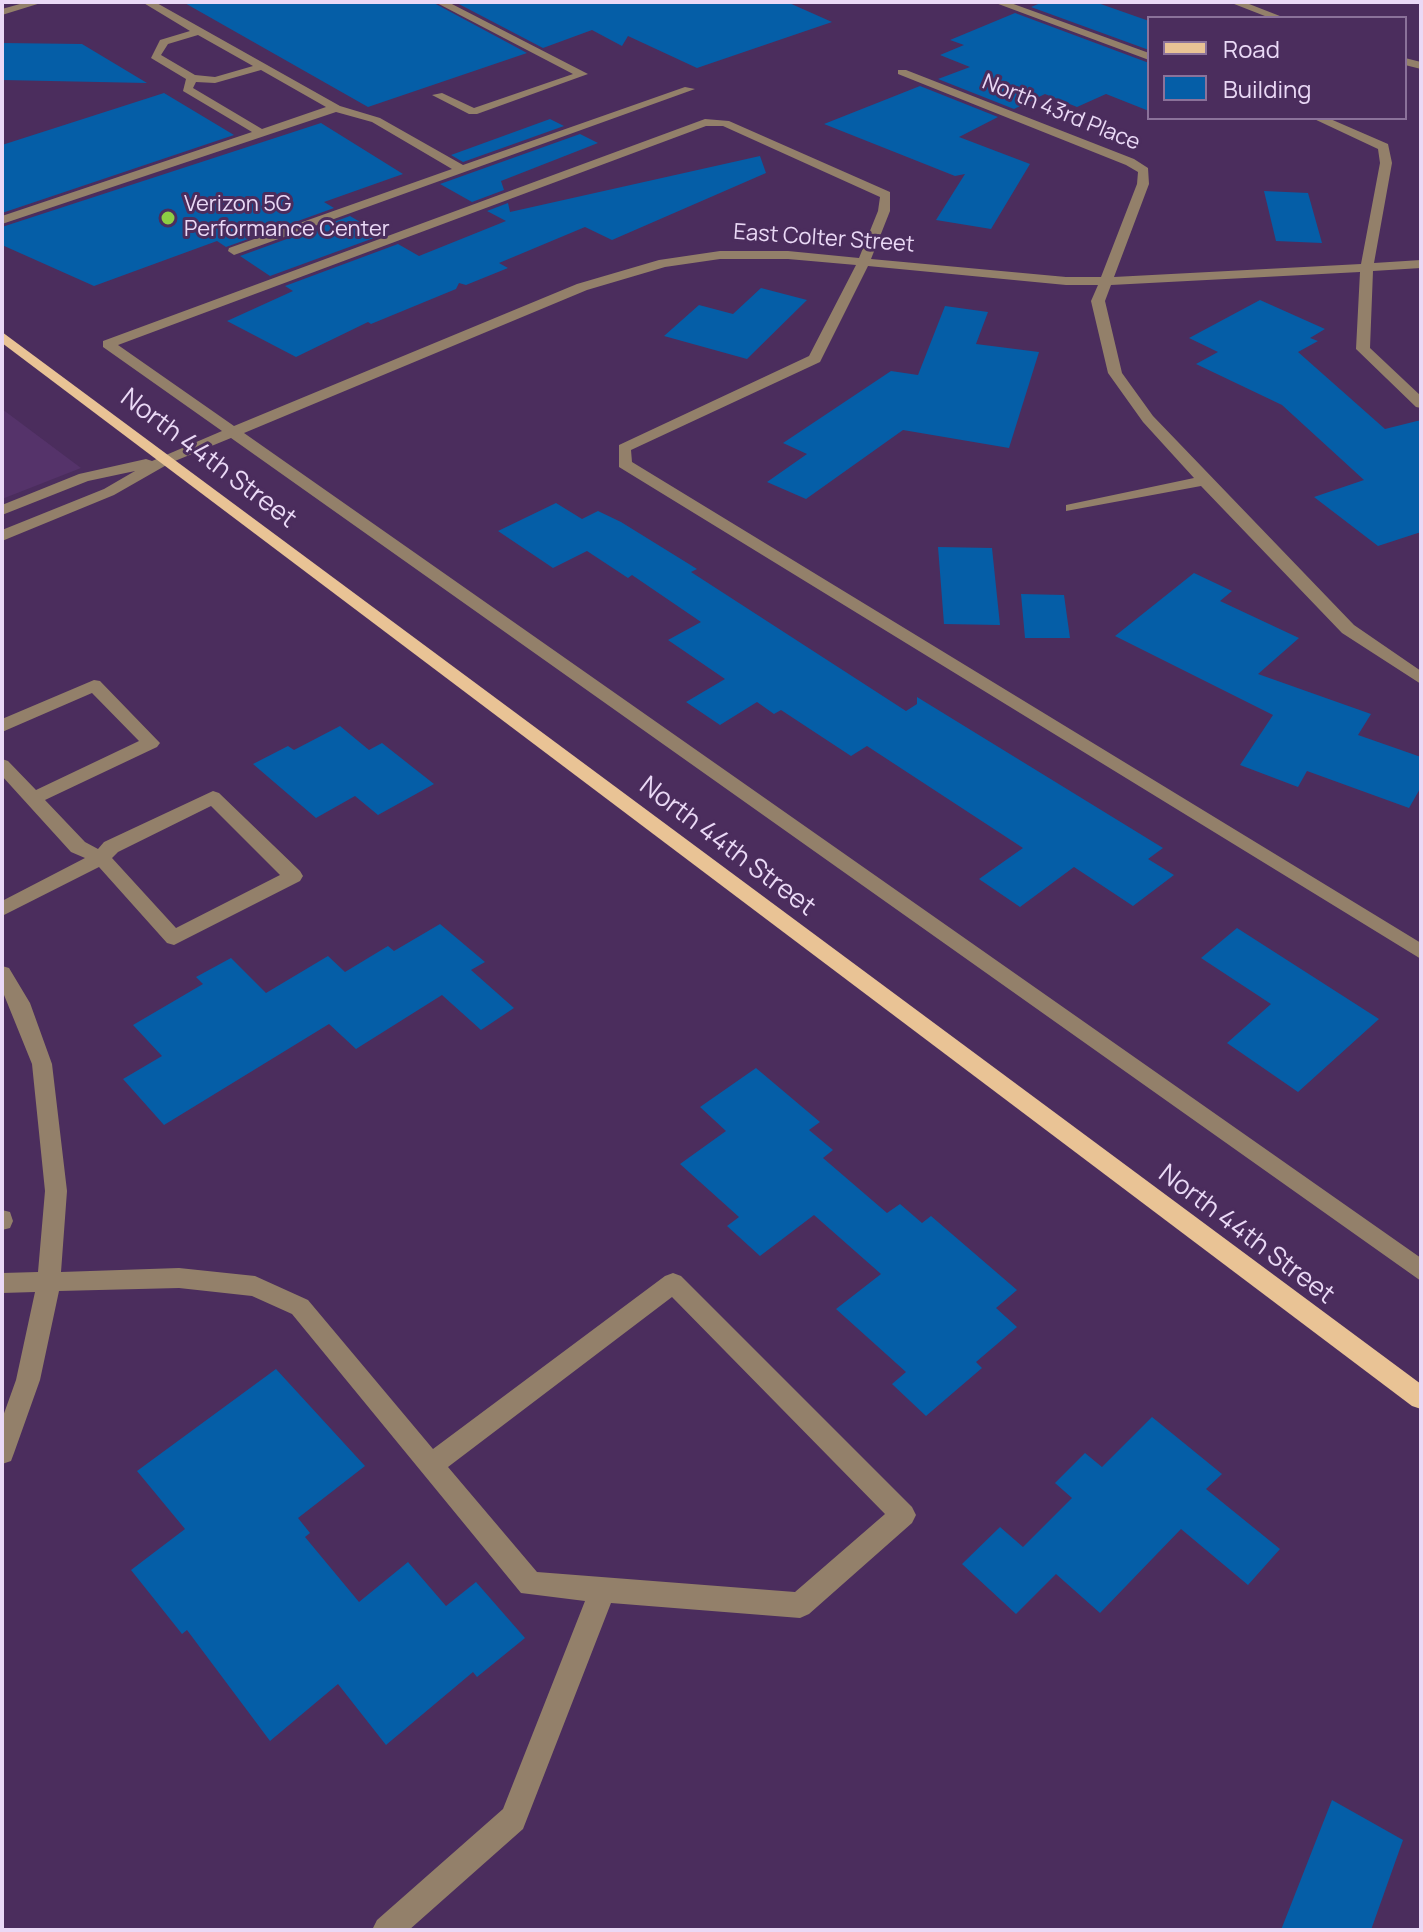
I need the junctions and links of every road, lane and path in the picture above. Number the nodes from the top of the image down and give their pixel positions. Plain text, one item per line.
1 (39, 2) edge
2 (147, 2) edge
3 (440, 2) edge
4 (998, 2) edge
5 (1234, 2) edge
6 (2, 12) edge
7 (1274, 16) edge
8 (197, 32) junction
9 (1147, 56) edge
10 (261, 67) junction
11 (902, 72) dead end
12 (192, 78) junction
13 (689, 89) dead end
14 (438, 95) dead end
15 (336, 108) junction
16 (1323, 120) edge
17 (261, 133) junction
18 (462, 170) junction
19 (2, 220) edge
20 (234, 251) dead end
21 (863, 262) junction
22 (1421, 264) edge
23 (1367, 268) junction
24 (1107, 280) junction
25 (2, 336) edge
26 (1421, 404) edge
27 (234, 432) junction
28 (165, 460) junction
29 (1203, 481) junction
30 (1071, 508) dead end
31 (2, 510) edge
32 (2, 536) edge
33 (1421, 679) edge
34 (2, 726) edge
35 (2, 765) edge
36 (32, 799) junction
37 (101, 858) junction
38 (2, 909) edge
39 (1421, 952) edge
40 (2, 973) edge
41 (1421, 1271) edge
42 (49, 1279) junction
43 (2, 1283) edge
44 (1421, 1398) edge
45 (2, 1453) edge
46 (431, 1465) junction
47 (602, 1591) junction
48 (387, 1930) edge

1 - 6 street
2 - 8 street
3 - 14 street
4 - 9 street
5 - 7 street
8 - 10 street
8 - 12 street
10 - 12 street
10 - 15 street
11 - 24 street, North 43rd Place
12 - 17 street
13 - 18 street
15 - 17 street
15 - 18 street
16 - 23 street
17 - 19 street
18 - 20 street
21 - 24 street, East Colter Street
21 - 27 street, East Colter Street
21 - 27 street, North 44th Street
21 - 39 street
22 - 23 street, East Colter Street
23 - 24 street, East Colter Street
23 - 26 street
24 - 29 street, North 43rd Place
25 - 28 main road, North 44th Street
27 - 28 street, East Colter Street
27 - 41 street, North 44th Street
28 - 31 street, East Colter Street
28 - 32 street, East Colter Street
28 - 44 main road, North 44th Street
29 - 30 street
29 - 33 street, North 43rd Place
34 - 36 street
35 - 36 street
36 - 37 street
37 - 37 street
37 - 38 street
40 - 42 street
42 - 43 street
42 - 45 street
42 - 46 street
46 - 47 street
46 - 47 street
47 - 48 street

